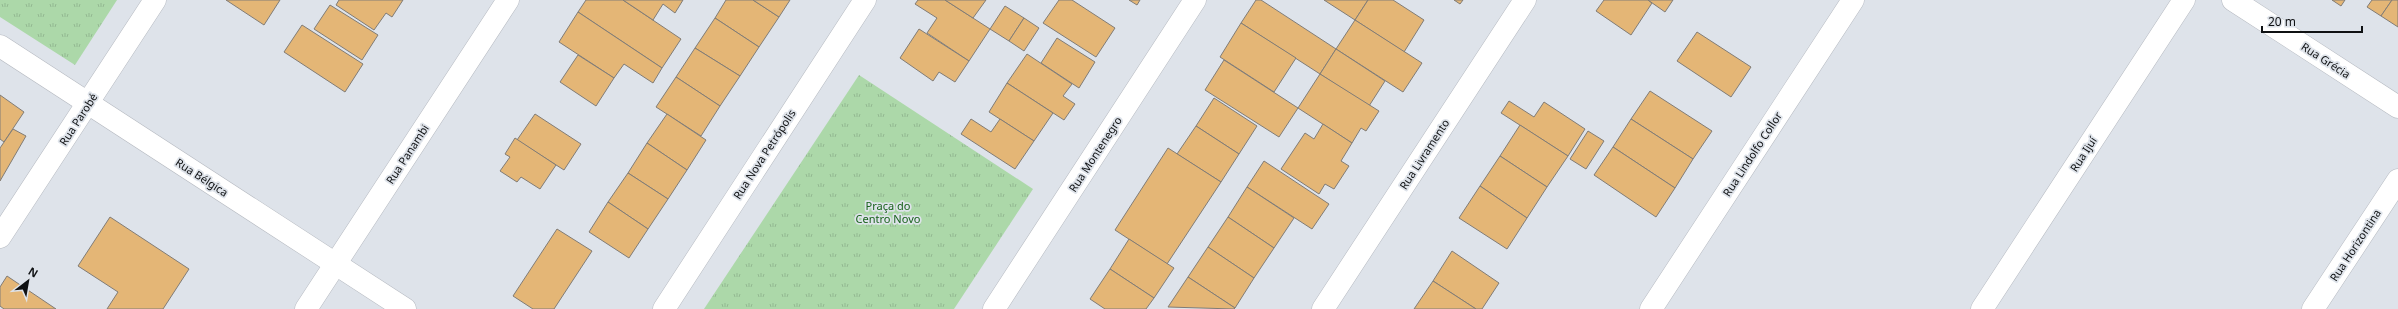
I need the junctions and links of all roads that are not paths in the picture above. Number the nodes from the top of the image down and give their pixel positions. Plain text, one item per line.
1 (155, 0) edge
2 (508, 0) edge
3 (865, 0) edge
4 (1195, 0) edge
5 (1525, 0) edge
6 (1853, 0) edge
7 (2184, 0) edge
8 (2234, 0) edge
9 (0, 46) edge
10 (89, 103) junction
11 (2398, 107) edge
12 (2398, 180) edge
13 (0, 237) edge
14 (335, 264) junction
15 (306, 309) edge
16 (405, 309) edge
17 (664, 309) edge
18 (994, 309) edge
19 (1323, 309) edge
20 (1652, 309) edge
21 (1982, 309) edge
22 (2313, 309) edge

1 - 10 street, Rua Parobé
2 - 14 street, Rua Panambi
3 - 17 street, Rua Nova Petrópolis
4 - 18 street, Rua Montenegro
5 - 19 street, Rua Livramento
6 - 20 street, Rua Lindolfo Collor
7 - 21 street, Rua Ijuí
8 - 11 street, Rua Grécia
9 - 10 street, Rua Bélgica
10 - 13 street, Rua Parobé
10 - 14 street, Rua Bélgica
12 - 22 street, Rua Horizontina
14 - 15 street, Rua Panambi
14 - 16 street, Rua Bélgica

